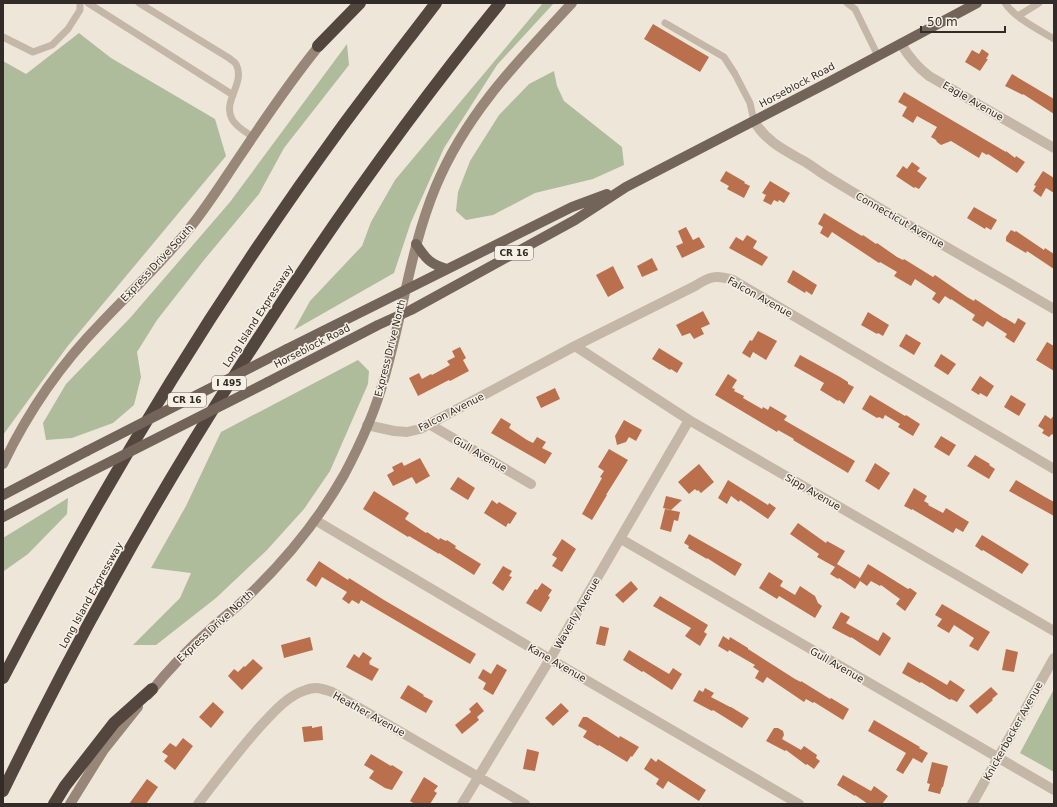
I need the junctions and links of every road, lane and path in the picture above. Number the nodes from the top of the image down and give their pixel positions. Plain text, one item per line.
1 (80, 3) edge
2 (88, 3) edge
3 (139, 3) edge
4 (353, 3) edge
5 (360, 3) edge
6 (436, 3) edge
7 (500, 3) edge
8 (572, 3) edge
9 (847, 3) edge
10 (977, 3) edge
11 (1005, 3) edge
12 (1039, 3) edge
13 (1018, 16) junction
14 (665, 23) dead end
15 (3, 37) edge
16 (1054, 39) edge
17 (901, 44) junction
18 (318, 46) junction
19 (878, 56) junction
20 (233, 95) junction
21 (754, 121) junction
22 (253, 137) junction
23 (1054, 148) edge
24 (626, 187) junction
25 (416, 244) junction
26 (447, 269) junction
27 (404, 291) junction
28 (1054, 309) edge
29 (399, 315) junction
30 (575, 346) junction
31 (689, 420) junction
32 (429, 424) junction
33 (367, 425) junction
34 (3, 464) edge
35 (1054, 469) edge
36 (531, 484) dead end
37 (3, 495) edge
38 (3, 517) edge
39 (315, 520) junction
40 (621, 539) junction
41 (1054, 631) edge
42 (1054, 658) edge
43 (550, 659) junction
44 (3, 678) edge
45 (152, 689) junction
46 (998, 758) junction
47 (479, 776) junction
48 (1054, 790) edge
49 (3, 791) edge
50 (54, 804) edge
51 (70, 804) edge
52 (198, 804) edge
53 (462, 804) edge
54 (525, 804) edge
55 (799, 804) edge
56 (972, 804) edge

1 - 15 lane
2 - 20 lane
3 - 20 lane
4 - 18 main road, Express Drive South
5 - 18 highway
6 - 44 highway
7 - 49 highway, Long Island Expressway / I 495
8 - 25 main road, Express Drive North
9 - 19 lane
10 - 17 main road, Horseblock Road / CR 16
11 - 13 lane
12 - 13 lane
13 - 16 lane
14 - 21 lane
17 - 19 main road, Horseblock Road / CR 16
17 - 23 street, Eagle Avenue
18 - 22 main road, Express Drive South
19 - 21 main road, Horseblock Road / CR 16
20 - 22 lane
21 - 24 main road, Horseblock Road / CR 16
21 - 28 street, Connecticut Avenue
22 - 34 main road, Express Drive South
24 - 26 main road, Horseblock Road / CR 16
24 - 29 main road, Horseblock Road / CR 16
25 - 26 main road
25 - 27 main road, Express Drive North
26 - 27 main road, Horseblock Road / CR 16
27 - 29 main road, Express Drive North
27 - 37 main road, Horseblock Road / CR 16, bridge
29 - 33 main road, Express Drive North
29 - 38 main road, Horseblock Road / CR 16, bridge
30 - 31 street, Sipp Avenue
30 - 32 street, Falcon Avenue
30 - 35 street, Falcon Avenue
31 - 40 street, Waverly Avenue
31 - 41 street, Sipp Avenue
32 - 33 street, Falcon Avenue
32 - 36 street, Gull Avenue
33 - 39 main road, Express Drive North
39 - 43 street, Kane Avenue
39 - 45 main road, Express Drive North
40 - 43 street, Waverly Avenue
40 - 46 street, Gull Avenue
42 - 46 street, Knickerbocker Avenue
43 - 47 street, Waverly Avenue
43 - 55 street, Kane Avenue
45 - 50 highway
45 - 51 main road, Express Drive North
46 - 48 street, Gull Avenue
46 - 56 street, Knickerbocker Avenue
47 - 52 street, Heather Avenue
47 - 53 street, Waverly Avenue
47 - 54 street, Heather Avenue

